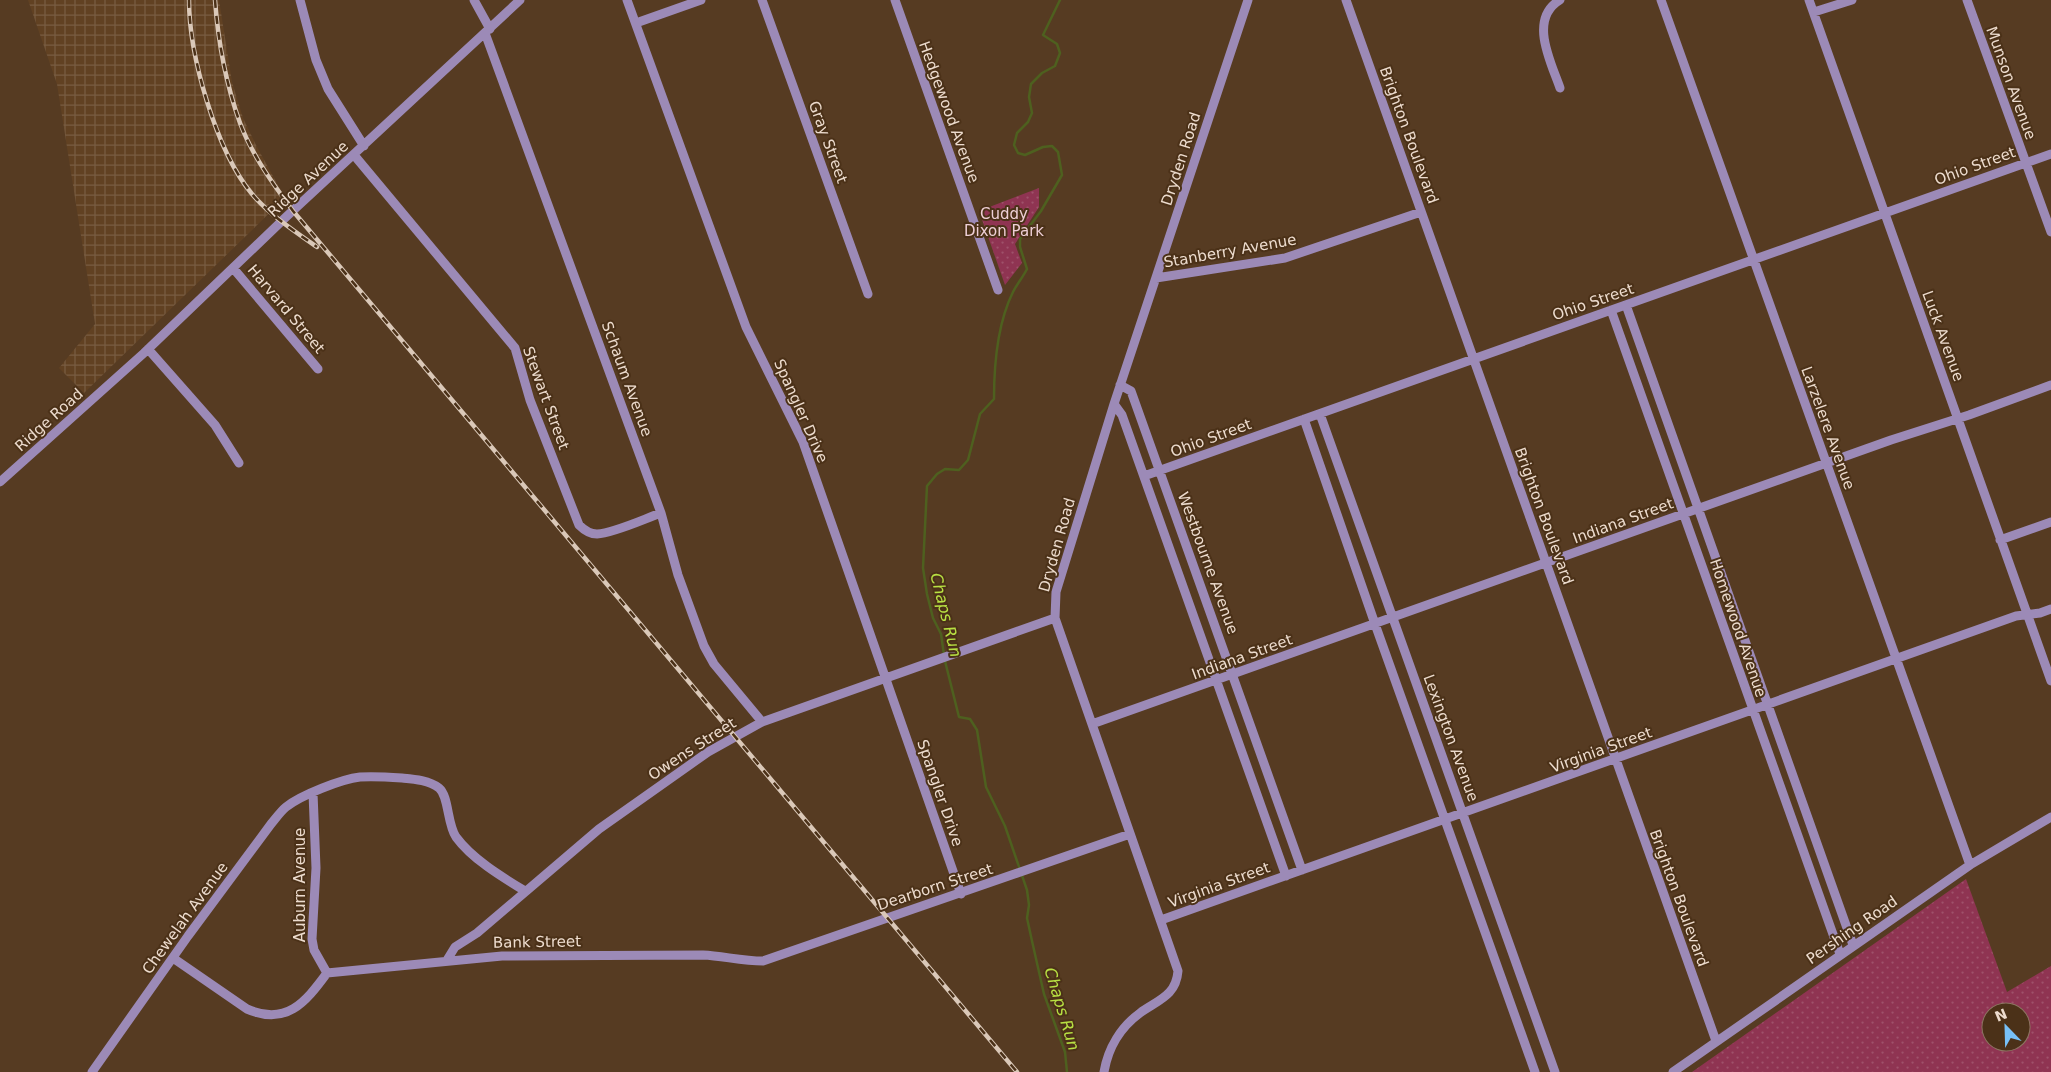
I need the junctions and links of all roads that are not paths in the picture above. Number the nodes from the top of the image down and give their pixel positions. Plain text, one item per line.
1 (300, 0) edge
2 (474, 0) edge
3 (520, 0) edge
4 (627, 0) edge
5 (701, 0) edge
6 (762, 0) edge
7 (895, 0) edge
8 (1248, 0) edge
9 (1346, 0) edge
10 (1560, 0) edge
11 (1661, 0) edge
12 (1809, 0) edge
13 (1852, 0) edge
14 (1967, 0) edge
15 (1814, 12) junction
16 (636, 23) junction
17 (488, 31) junction
18 (1560, 88) dead end
19 (364, 146) junction
20 (354, 154) junction
21 (2051, 154) edge
22 (2026, 163) junction
23 (1421, 212) junction
24 (1885, 213) junction
25 (2051, 232) edge
26 (1754, 260) junction
27 (233, 268) junction
28 (1156, 278) junction
29 (998, 290) dead end
30 (868, 294) dead end
31 (1626, 305) junction
32 (1611, 310) junction
33 (148, 349) junction
34 (1473, 359) junction
35 (318, 369) dead end
36 (115, 378) joint
37 (1120, 385) junction
38 (2051, 385) edge
39 (1114, 404) junction
40 (1320, 414) junction
41 (1958, 418) junction
42 (1304, 419) junction
43 (239, 463) dead end
44 (1826, 463) junction
45 (1160, 471) junction
46 (1144, 476) junction
47 (0, 482) edge
48 (1698, 509) junction
49 (661, 513) junction
50 (1683, 514) junction
51 (2051, 522) edge
52 (2000, 540) junction
53 (1546, 563) junction
54 (2051, 609) edge
55 (2028, 615) junction
56 (1393, 617) junction
57 (1055, 618) junction
58 (1375, 624) junction
59 (1896, 660) junction
60 (1233, 674) junction
61 (885, 678) junction
62 (1217, 680) junction
63 (2051, 681) edge
64 (1768, 704) junction
65 (1752, 710) junction
66 (762, 722) junction
67 (1092, 724) junction
68 (1615, 759) junction
69 (313, 793) junction
70 (1463, 814) junction
71 (2051, 817) edge
72 (1446, 820) junction
73 (1130, 834) junction
74 (1970, 865) junction
75 (1302, 870) junction
76 (1286, 876) junction
77 (525, 891) junction
78 (961, 894) junction
79 (1161, 920) junction
80 (1853, 945) junction
81 (1840, 954) junction
82 (173, 958) junction
83 (447, 960) junction
84 (748, 961) joint
85 (327, 973) junction
86 (1716, 1042) junction
87 (92, 1072) edge
88 (1104, 1072) edge
89 (1536, 1072) edge
90 (1555, 1072) edge
91 (1673, 1072) edge

1 - 19 street
2 - 17 street, Schaum Avenue
3 - 17 street, Ridge Avenue
4 - 16 street, Spangler Drive
5 - 16 street
6 - 30 street, Gray Street
7 - 29 street, Hedgewood Avenue
8 - 28 street, Dryden Road
9 - 23 street, Brighton Boulevard
10 - 18 street
11 - 26 street, Larzelere Avenue
12 - 15 street, Luck Avenue
13 - 15 street
14 - 22 street, Munson Avenue
15 - 24 street, Luck Avenue
16 - 61 street, Spangler Drive
17 - 19 street, Ridge Avenue
17 - 49 street, Schaum Avenue
19 - 20 street, Ridge Avenue
20 - 27 street, Ridge Avenue
20 - 49 street, Stewart Street
21 - 22 street, Ohio Street
22 - 24 street, Ohio Street
22 - 25 street, Munson Avenue
23 - 28 street, Stanberry Avenue
23 - 34 street, Brighton Boulevard
24 - 26 street, Ohio Street
24 - 41 street, Luck Avenue
26 - 31 street, Ohio Street
26 - 44 street, Larzelere Avenue
27 - 33 street, Ridge Avenue
27 - 35 street, Harvard Street
28 - 37 street, Dryden Road
31 - 32 street, Ohio Street
31 - 48 street, Homewood Avenue
32 - 34 street, Ohio Street
32 - 50 street, Homewood Avenue
33 - 36 street, Ridge Avenue
33 - 43 street
34 - 40 street, Ohio Street
34 - 53 street, Brighton Boulevard
36 - 47 street, Ridge Road
37 - 39 street, Dryden Road
37 - 45 street, Westbourne Avenue
38 - 41 street, Indiana Street
39 - 46 street, Westbourne Avenue
39 - 57 street, Dryden Road
40 - 42 street, Ohio Street
40 - 56 street, Lexington Avenue
41 - 44 street, Indiana Street
41 - 52 street, Luck Avenue
42 - 45 street, Ohio Street
42 - 58 street
44 - 48 street, Indiana Street
44 - 59 street, Larzelere Avenue
45 - 46 street, Ohio Street
45 - 60 street, Westbourne Avenue
46 - 62 street, Westbourne Avenue
48 - 50 street, Indiana Street
48 - 64 street, Homewood Avenue
49 - 66 street, Schaum Avenue
50 - 53 street, Indiana Street
50 - 65 street, Homewood Avenue
51 - 52 street
52 - 55 street, Luck Avenue
53 - 56 street, Indiana Street
53 - 68 street, Brighton Boulevard
54 - 55 street, Virginia Street
55 - 59 street, Virginia Street
55 - 63 street, Luck Avenue
56 - 58 street, Indiana Street
56 - 70 street, Lexington Avenue
57 - 61 street, Owens Street
57 - 67 street, Dryden Road
58 - 60 street, Indiana Street
58 - 72 street
59 - 64 street, Virginia Street
59 - 74 street, Larzelere Avenue
60 - 62 street, Indiana Street
60 - 75 street, Westbourne Avenue
61 - 66 street, Owens Street
61 - 78 street, Spangler Drive
62 - 67 street, Indiana Street
62 - 76 street, Westbourne Avenue
64 - 65 street, Virginia Street
64 - 80 street, Homewood Avenue
65 - 68 street, Virginia Street
65 - 81 street, Homewood Avenue
66 - 77 street, Owens Street
67 - 73 street, Dryden Road
68 - 70 street, Virginia Street
68 - 86 street, Brighton Boulevard
69 - 77 street, Chewelah Avenue
69 - 82 street, Chewelah Avenue
69 - 85 street, Auburn Avenue
70 - 72 street, Virginia Street
70 - 90 street, Lexington Avenue
71 - 74 street, Pershing Road
72 - 75 street, Virginia Street
72 - 89 street
73 - 78 street, Dearborn Street
73 - 79 street, Dryden Road
74 - 80 street, Pershing Road
75 - 76 street, Virginia Street
76 - 79 street, Virginia Street
77 - 83 street, Owens Street
78 - 84 street, Dearborn Street
79 - 88 street, Dryden Road
80 - 81 street, Pershing Road
81 - 86 street, Pershing Road
82 - 85 street
82 - 87 street, Chewelah Avenue
83 - 84 street, Bank Street
83 - 85 street, Bank Street
86 - 91 street, Pershing Road

